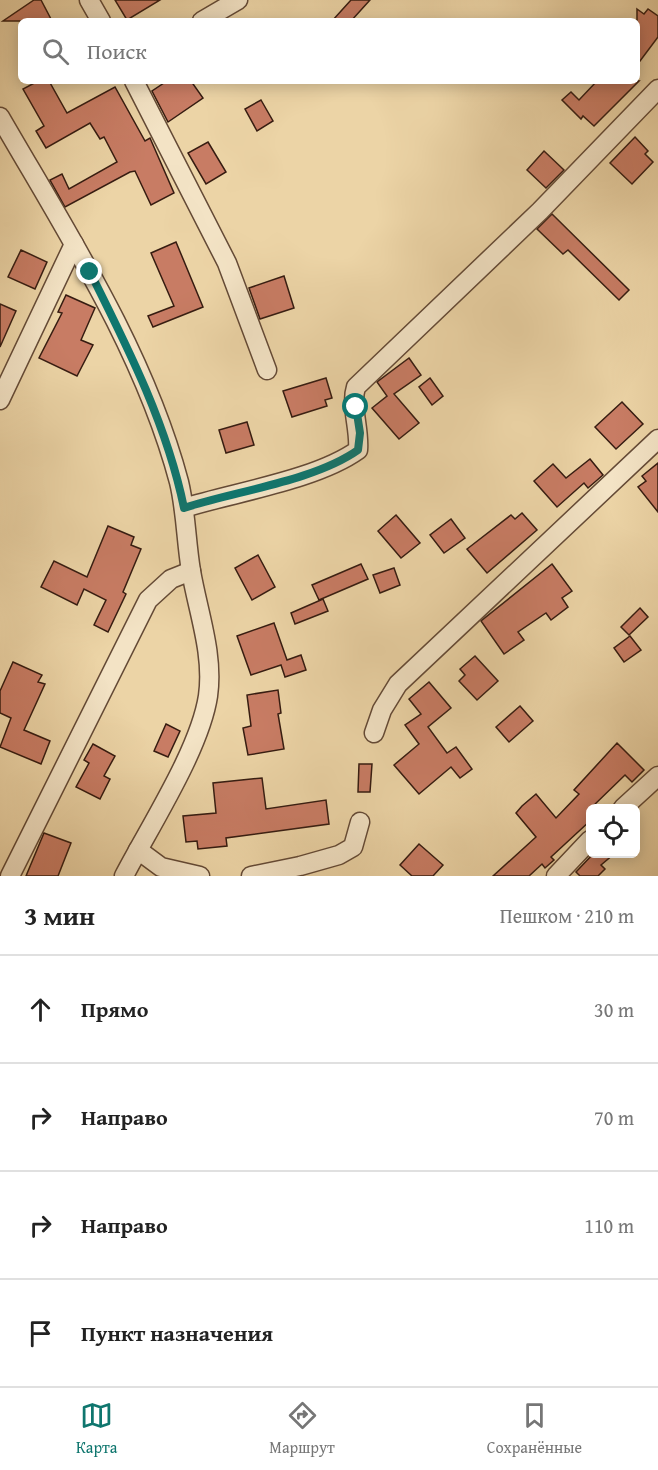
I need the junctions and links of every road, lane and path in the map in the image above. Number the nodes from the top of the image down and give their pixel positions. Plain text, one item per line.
1 (88, 0) edge
2 (238, 0) edge
3 (99, 18) edge
4 (207, 18) edge
5 (136, 84) edge
6 (658, 89) edge
7 (0, 117) edge
8 (74, 244) junction
9 (267, 370) dead end
10 (0, 400) edge
11 (658, 439) edge
12 (184, 508) junction
13 (191, 571) junction
14 (374, 732) dead end
15 (658, 776) edge
16 (627, 804) edge
17 (360, 822) dead end
18 (586, 845) edge
19 (138, 850) junction
20 (10, 876) edge
21 (124, 876) edge
22 (200, 876) edge
23 (251, 876) edge
24 (556, 876) edge

1 - 3 street
2 - 4 street
5 - 9 street
6 - 12 street
7 - 8 street
8 - 10 street
8 - 12 street
11 - 14 street
12 - 13 street
13 - 19 street
13 - 20 street
15 - 16 street
17 - 23 street
18 - 24 street
19 - 21 street
19 - 22 street

